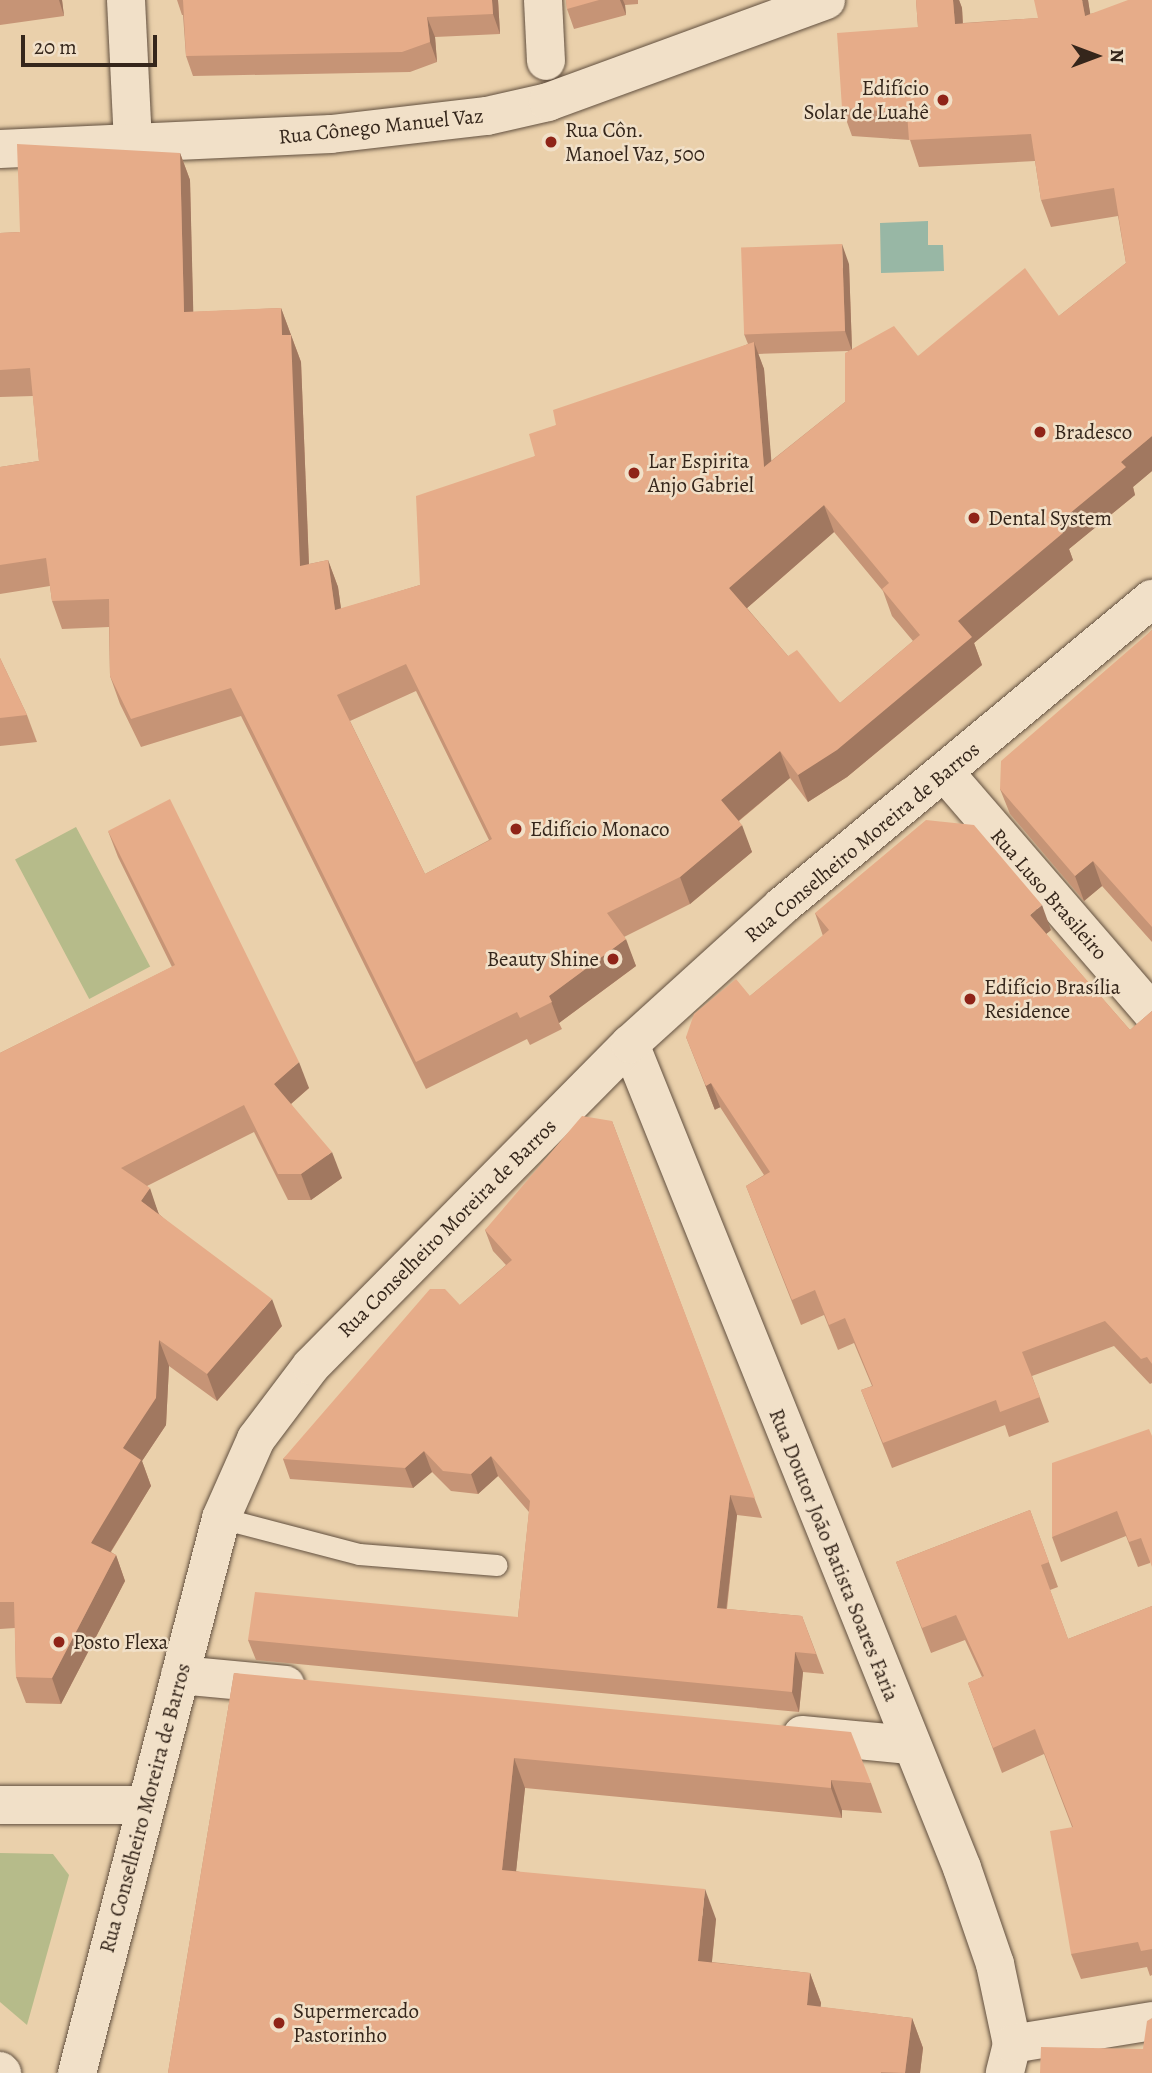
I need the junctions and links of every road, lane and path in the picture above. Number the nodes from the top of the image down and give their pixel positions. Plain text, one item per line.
1 (126, 0) edge
2 (543, 0) edge
3 (826, 0) edge
4 (546, 61) dead end
5 (134, 144) junction
6 (0, 149) edge
7 (1152, 599) edge
8 (946, 774) junction
9 (1152, 1013) edge
10 (630, 1044) junction
11 (221, 1518) junction
12 (497, 1565) dead end
13 (180, 1675) junction
14 (318, 1688) edge
15 (759, 1730) edge
16 (910, 1745) junction
17 (0, 1805) edge
18 (143, 1805) junction
19 (1152, 2021) edge
20 (1009, 2058) edge
21 (77, 2073) edge

1 - 5 street
2 - 4 street
3 - 5 street, Rua Cônego Manuel Vaz
5 - 6 street, Rua Cônego Manuel Vaz
7 - 8 street, Rua Conselheiro Moreira de Barros
8 - 9 street, Rua Luso Brasileiro
8 - 10 street, Rua Conselheiro Moreira de Barros
10 - 11 street, Rua Conselheiro Moreira de Barros
10 - 16 street, Rua Doutor João Batista Soares Faria
11 - 12 lane
11 - 13 street, Rua Conselheiro Moreira de Barros
13 - 14 street
13 - 18 street, Rua Conselheiro Moreira de Barros
15 - 16 street
16 - 20 street, Rua Doutor João Batista Soares Faria
17 - 18 street
18 - 21 street, Rua Conselheiro Moreira de Barros
19 - 20 street

